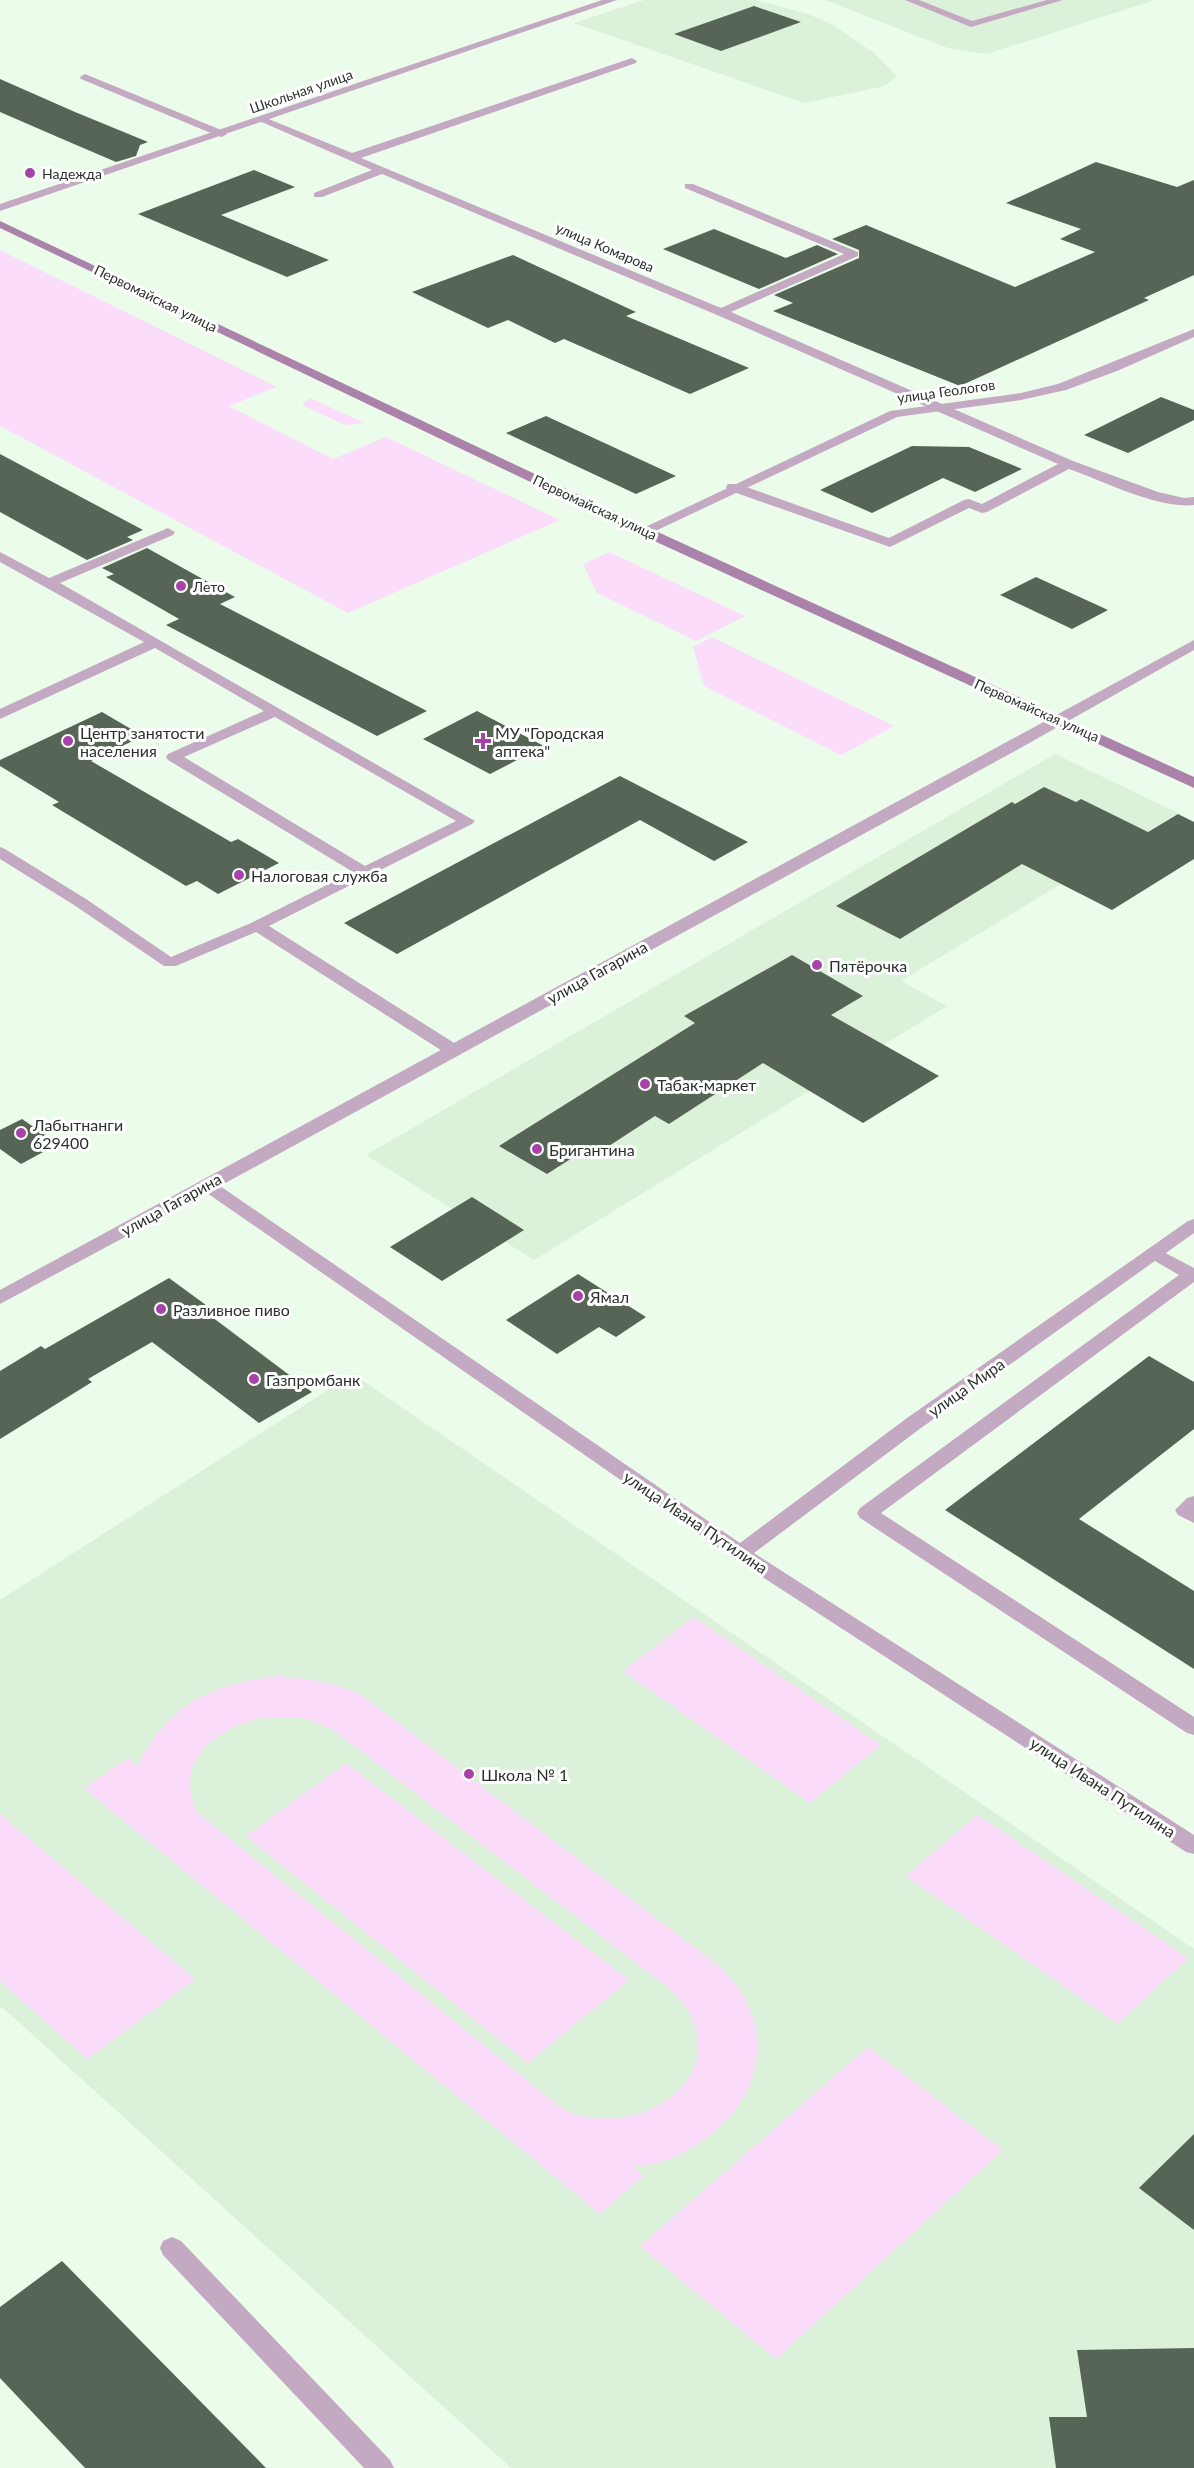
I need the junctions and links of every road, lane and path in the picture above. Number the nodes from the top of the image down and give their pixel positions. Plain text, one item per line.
1 (612, 0) edge
2 (910, 0) edge
3 (1058, 0) edge
4 (632, 61) dead end
5 (85, 77) dead end
6 (262, 120) junction
7 (222, 134) junction
8 (352, 157) junction
9 (383, 170) junction
10 (689, 186) dead end
11 (318, 195) dead end
12 (0, 208) edge
13 (0, 224) edge
14 (721, 312) junction
15 (1194, 333) edge
16 (936, 405) junction
17 (1068, 464) junction
18 (733, 487) junction
19 (1194, 501) edge
20 (644, 531) junction
21 (168, 532) dead end
22 (0, 556) edge
23 (49, 583) junction
24 (155, 642) junction
25 (1194, 644) edge
26 (275, 711) junction
27 (0, 715) edge
28 (1059, 720) junction
29 (1194, 783) edge
30 (0, 852) edge
31 (364, 872) junction
32 (257, 926) junction
33 (453, 1050) junction
34 (207, 1185) junction
35 (1194, 1225) edge
36 (1154, 1253) junction
37 (1193, 1275) edge
38 (0, 1298) edge
39 (1194, 1503) edge
40 (1194, 1516) edge
41 (740, 1553) junction
42 (1194, 1727) edge
43 (1194, 1846) edge
44 (172, 2248) dead end
45 (381, 2468) edge

1 - 6 street, Школьная улица
2 - 3 street
4 - 8 street
5 - 7 street
6 - 7 street, Школьная улица
6 - 8 street, улица Комарова
7 - 12 street, Школьная улица
8 - 9 street, улица Комарова
9 - 11 street
9 - 14 street, улица Комарова
10 - 14 street
13 - 20 main road, Первомайская улица
14 - 16 street, улица Комарова
15 - 16 street, улица Геологов
16 - 17 street, улица Комарова
16 - 18 street, улица Геологов
17 - 18 street
17 - 19 street, улица Комарова
18 - 20 street, улица Геологов
20 - 28 main road, Первомайская улица
21 - 23 street
22 - 23 street
23 - 24 street
24 - 26 street
24 - 27 street
25 - 28 street, улица Гагарина
26 - 31 street
26 - 31 street
28 - 29 main road, Первомайская улица
28 - 33 street, улица Гагарина
30 - 32 street
31 - 32 street
32 - 33 street
33 - 34 street, улица Гагарина
34 - 38 street, улица Гагарина
34 - 41 street, улица Ивана Путилина
35 - 36 street, улица Мира
36 - 37 street
36 - 41 street, улица Мира
37 - 42 street
39 - 40 street
41 - 43 street, улица Ивана Путилина
44 - 45 street

